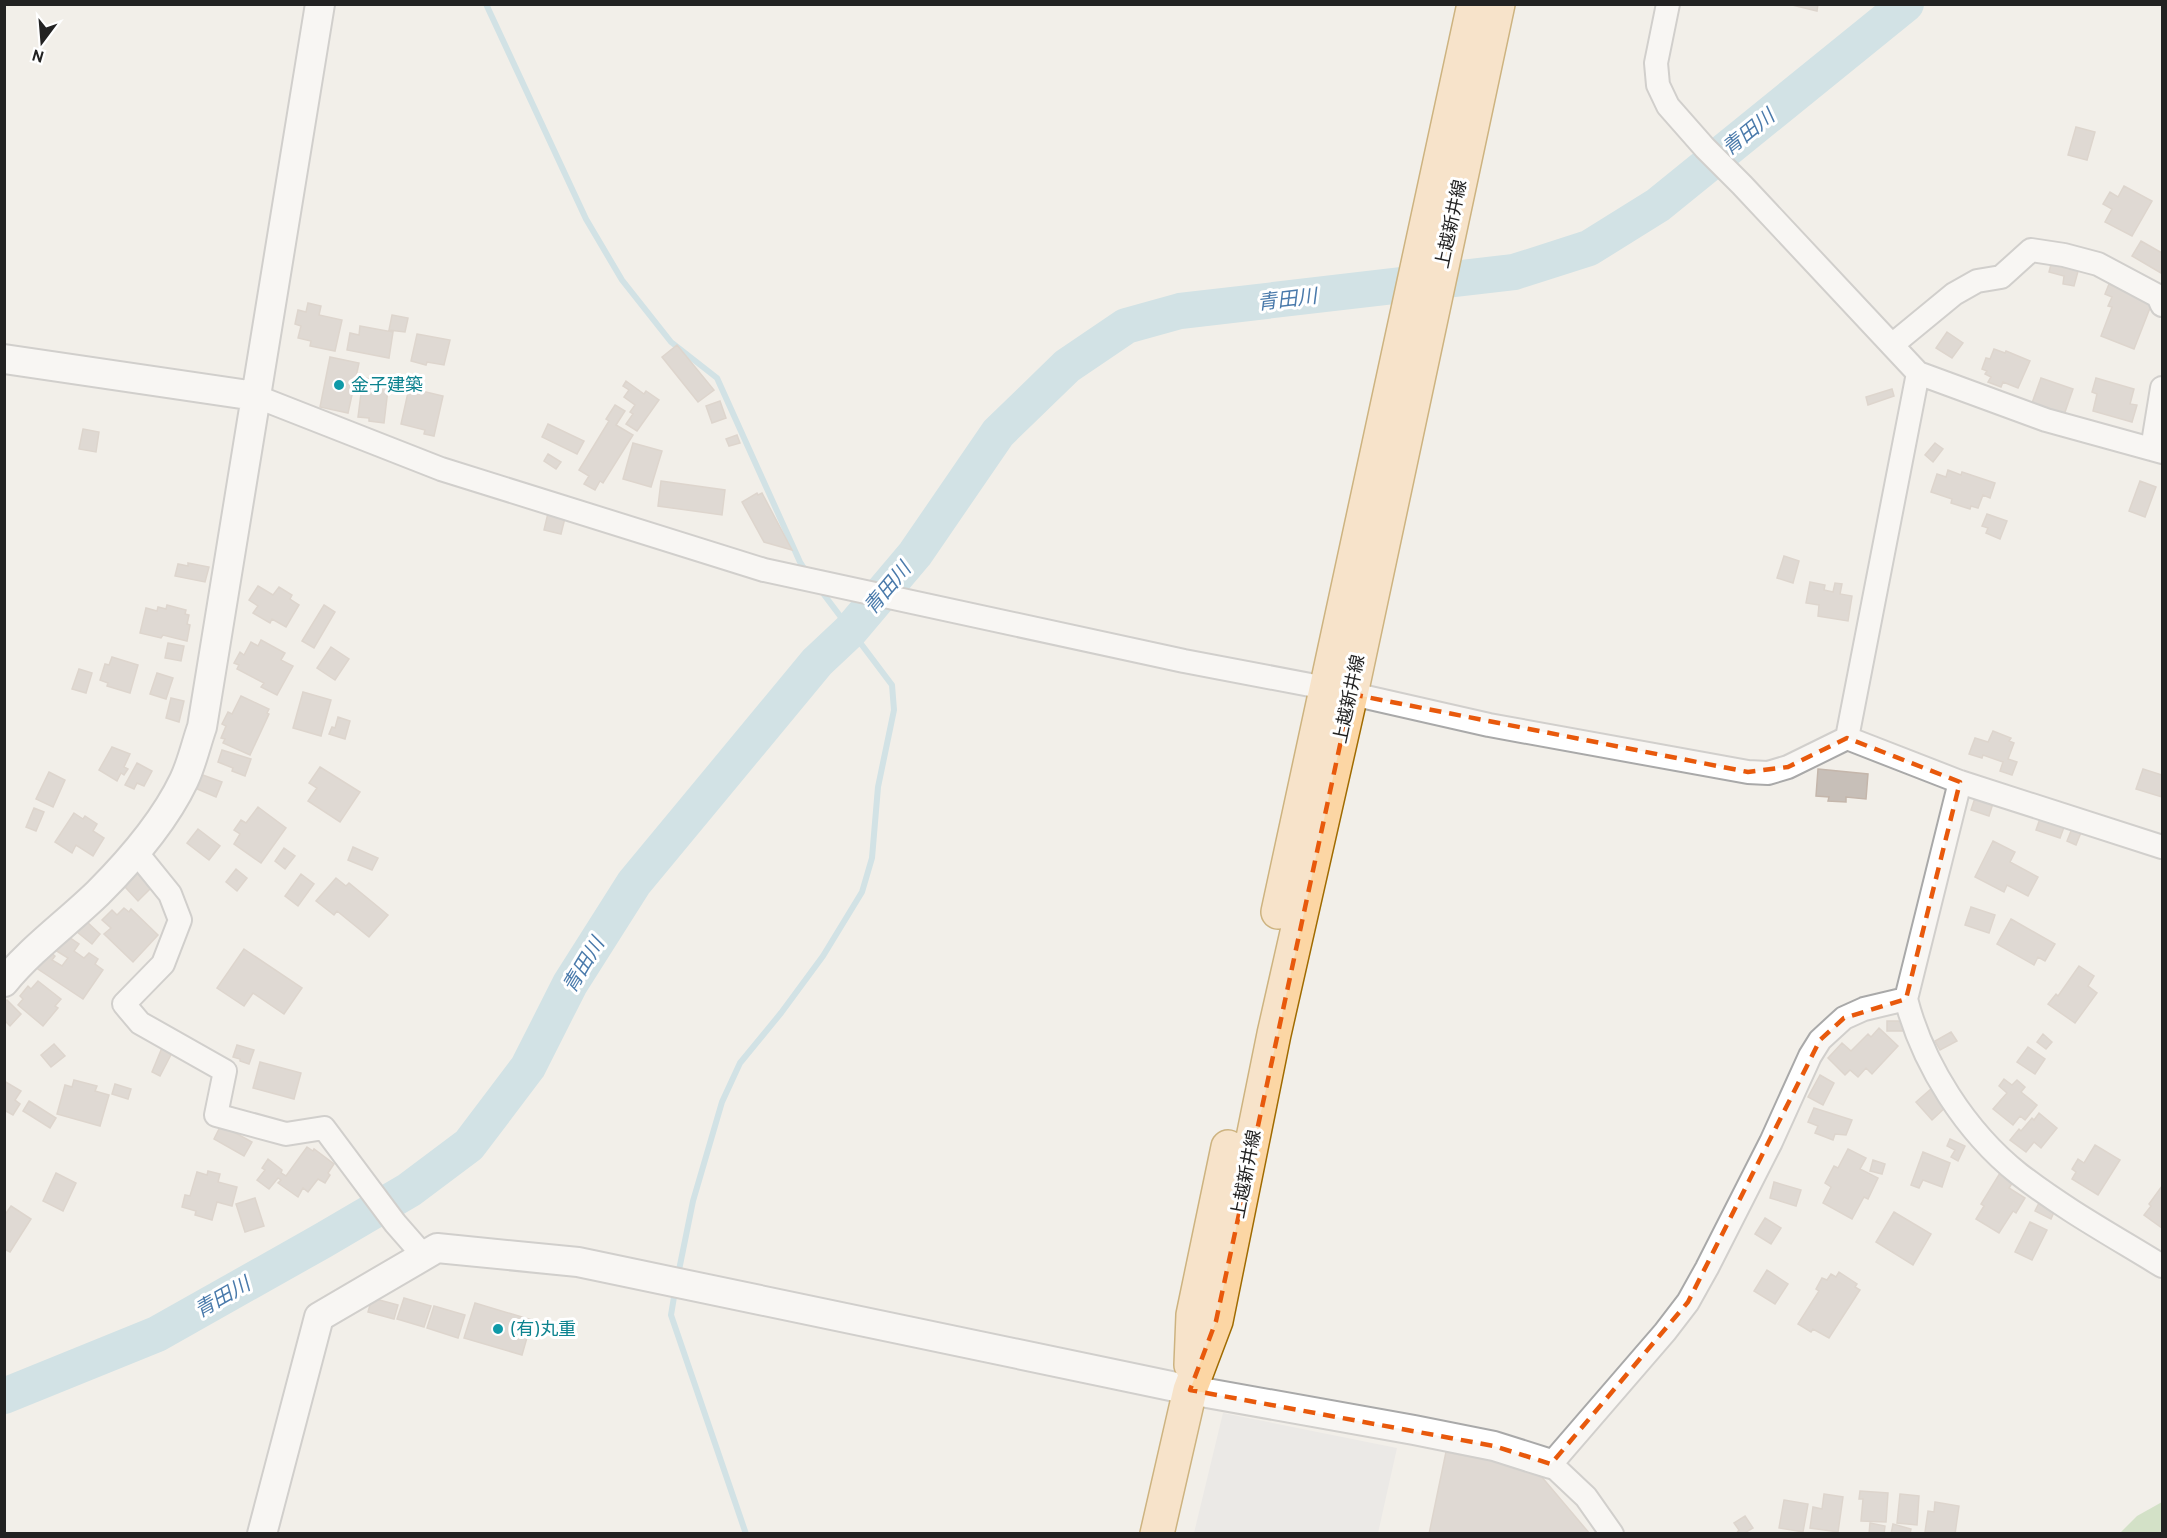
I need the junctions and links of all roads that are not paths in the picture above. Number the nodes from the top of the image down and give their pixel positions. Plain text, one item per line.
1 (320, 4) edge
2 (1474, 4) edge
3 (1498, 4) edge
4 (1668, 4) edge
5 (1443, 207) junction
6 (2163, 304) edge
7 (1892, 345) junction
8 (4, 359) edge
9 (1918, 373) junction
10 (2163, 388) edge
11 (255, 396) junction
12 (2157, 451) edge
13 (1339, 691) junction
14 (1847, 738) junction
15 (1960, 782) junction
16 (2163, 847) edge
17 (136, 852) junction
18 (4, 982) edge
19 (1906, 999) junction
20 (423, 1255) junction
21 (2163, 1266) edge
22 (1190, 1390) junction
23 (1551, 1464) junction
24 (262, 1533) edge
25 (1157, 1533) edge
26 (1612, 1533) edge

1 - 11 street
2 - 5 main road, 上越新井線
3 - 5 main road, 上越新井線
4 - 7 street
5 - 13 main road, 上越新井線
6 - 7 street
7 - 9 street
8 - 11 street
9 - 12 street
9 - 14 street
10 - 12 street
11 - 13 street
11 - 17 street
13 - 14 street
13 - 22 main road, 上越新井線
14 - 15 street
15 - 16 street
15 - 19 street
17 - 18 street
17 - 20 street
19 - 21 street
19 - 23 street
20 - 22 street
20 - 24 street
22 - 23 street
22 - 25 main road, 上越新井線
23 - 26 street

